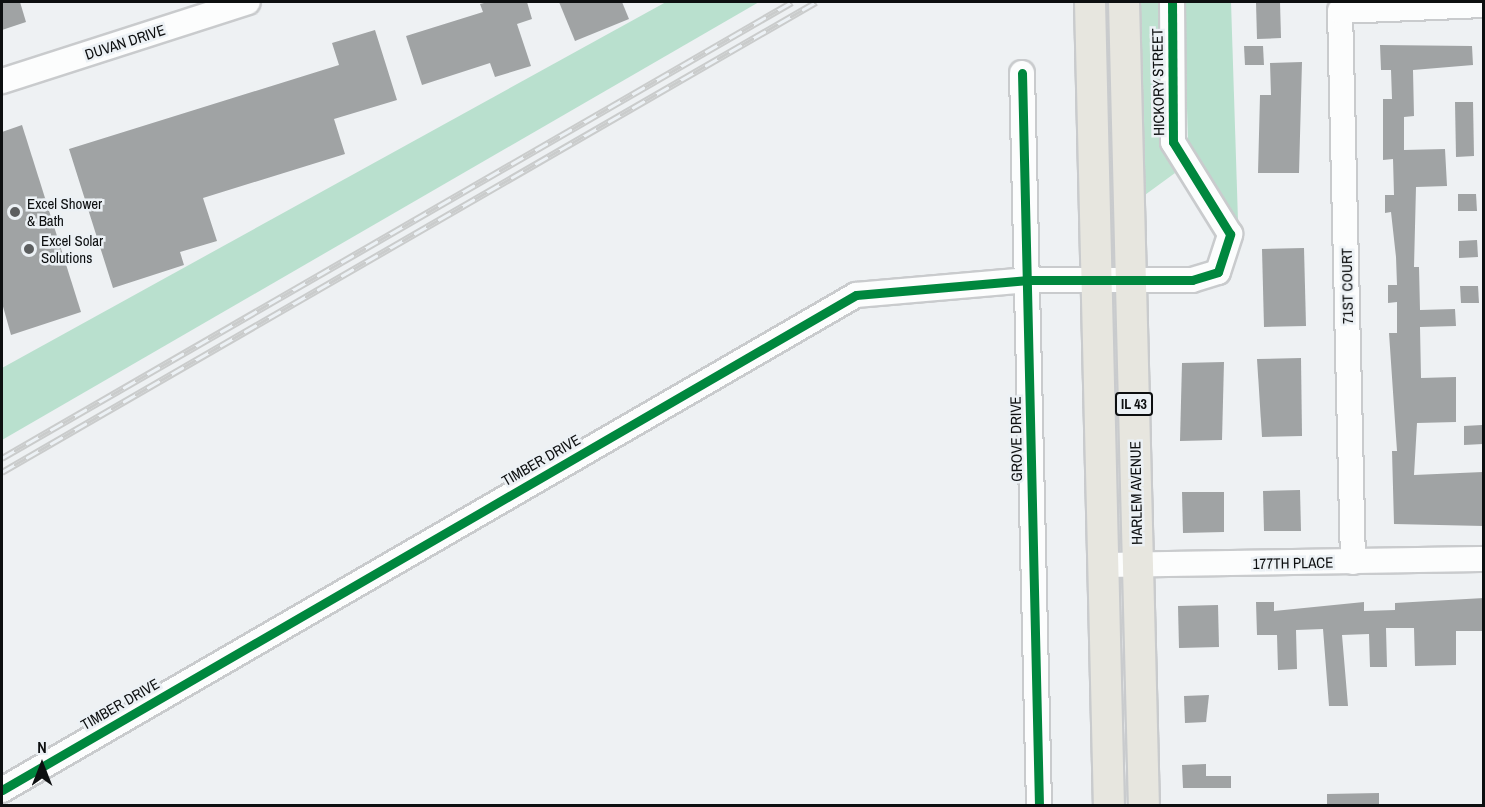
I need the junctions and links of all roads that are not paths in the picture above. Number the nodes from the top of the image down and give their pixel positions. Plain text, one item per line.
1 (248, 2) edge
2 (1090, 2) edge
3 (1124, 2) edge
4 (1172, 2) edge
5 (1484, 5) edge
6 (1022, 73) dead end
7 (2, 81) edge
8 (1132, 279) junction
9 (1028, 280) junction
10 (1098, 280) junction
11 (1484, 559) edge
12 (1353, 562) junction
13 (1102, 565) junction
14 (1137, 565) junction
15 (2, 790) edge
16 (1039, 806) edge
17 (1108, 806) edge
18 (1144, 806) edge

1 - 7 street, DUVAN DRIVE
2 - 10 main road, IL 43
3 - 8 main road, HARLEM AVENUE / IL 43
4 - 8 street, HICKORY STREET
5 - 12 street, 71ST COURT
6 - 9 street, GROVE DRIVE
8 - 10 street, TIMBER DRIVE
8 - 14 main road, HARLEM AVENUE / IL 43
9 - 10 street, TIMBER DRIVE
9 - 15 street, TIMBER DRIVE
9 - 16 street, GROVE DRIVE
10 - 13 main road, IL 43
11 - 12 street, 177TH PLACE
12 - 14 street, 177TH PLACE
13 - 14 street, 177TH PLACE
13 - 17 main road, IL 43
14 - 18 main road, HARLEM AVENUE / IL 43

